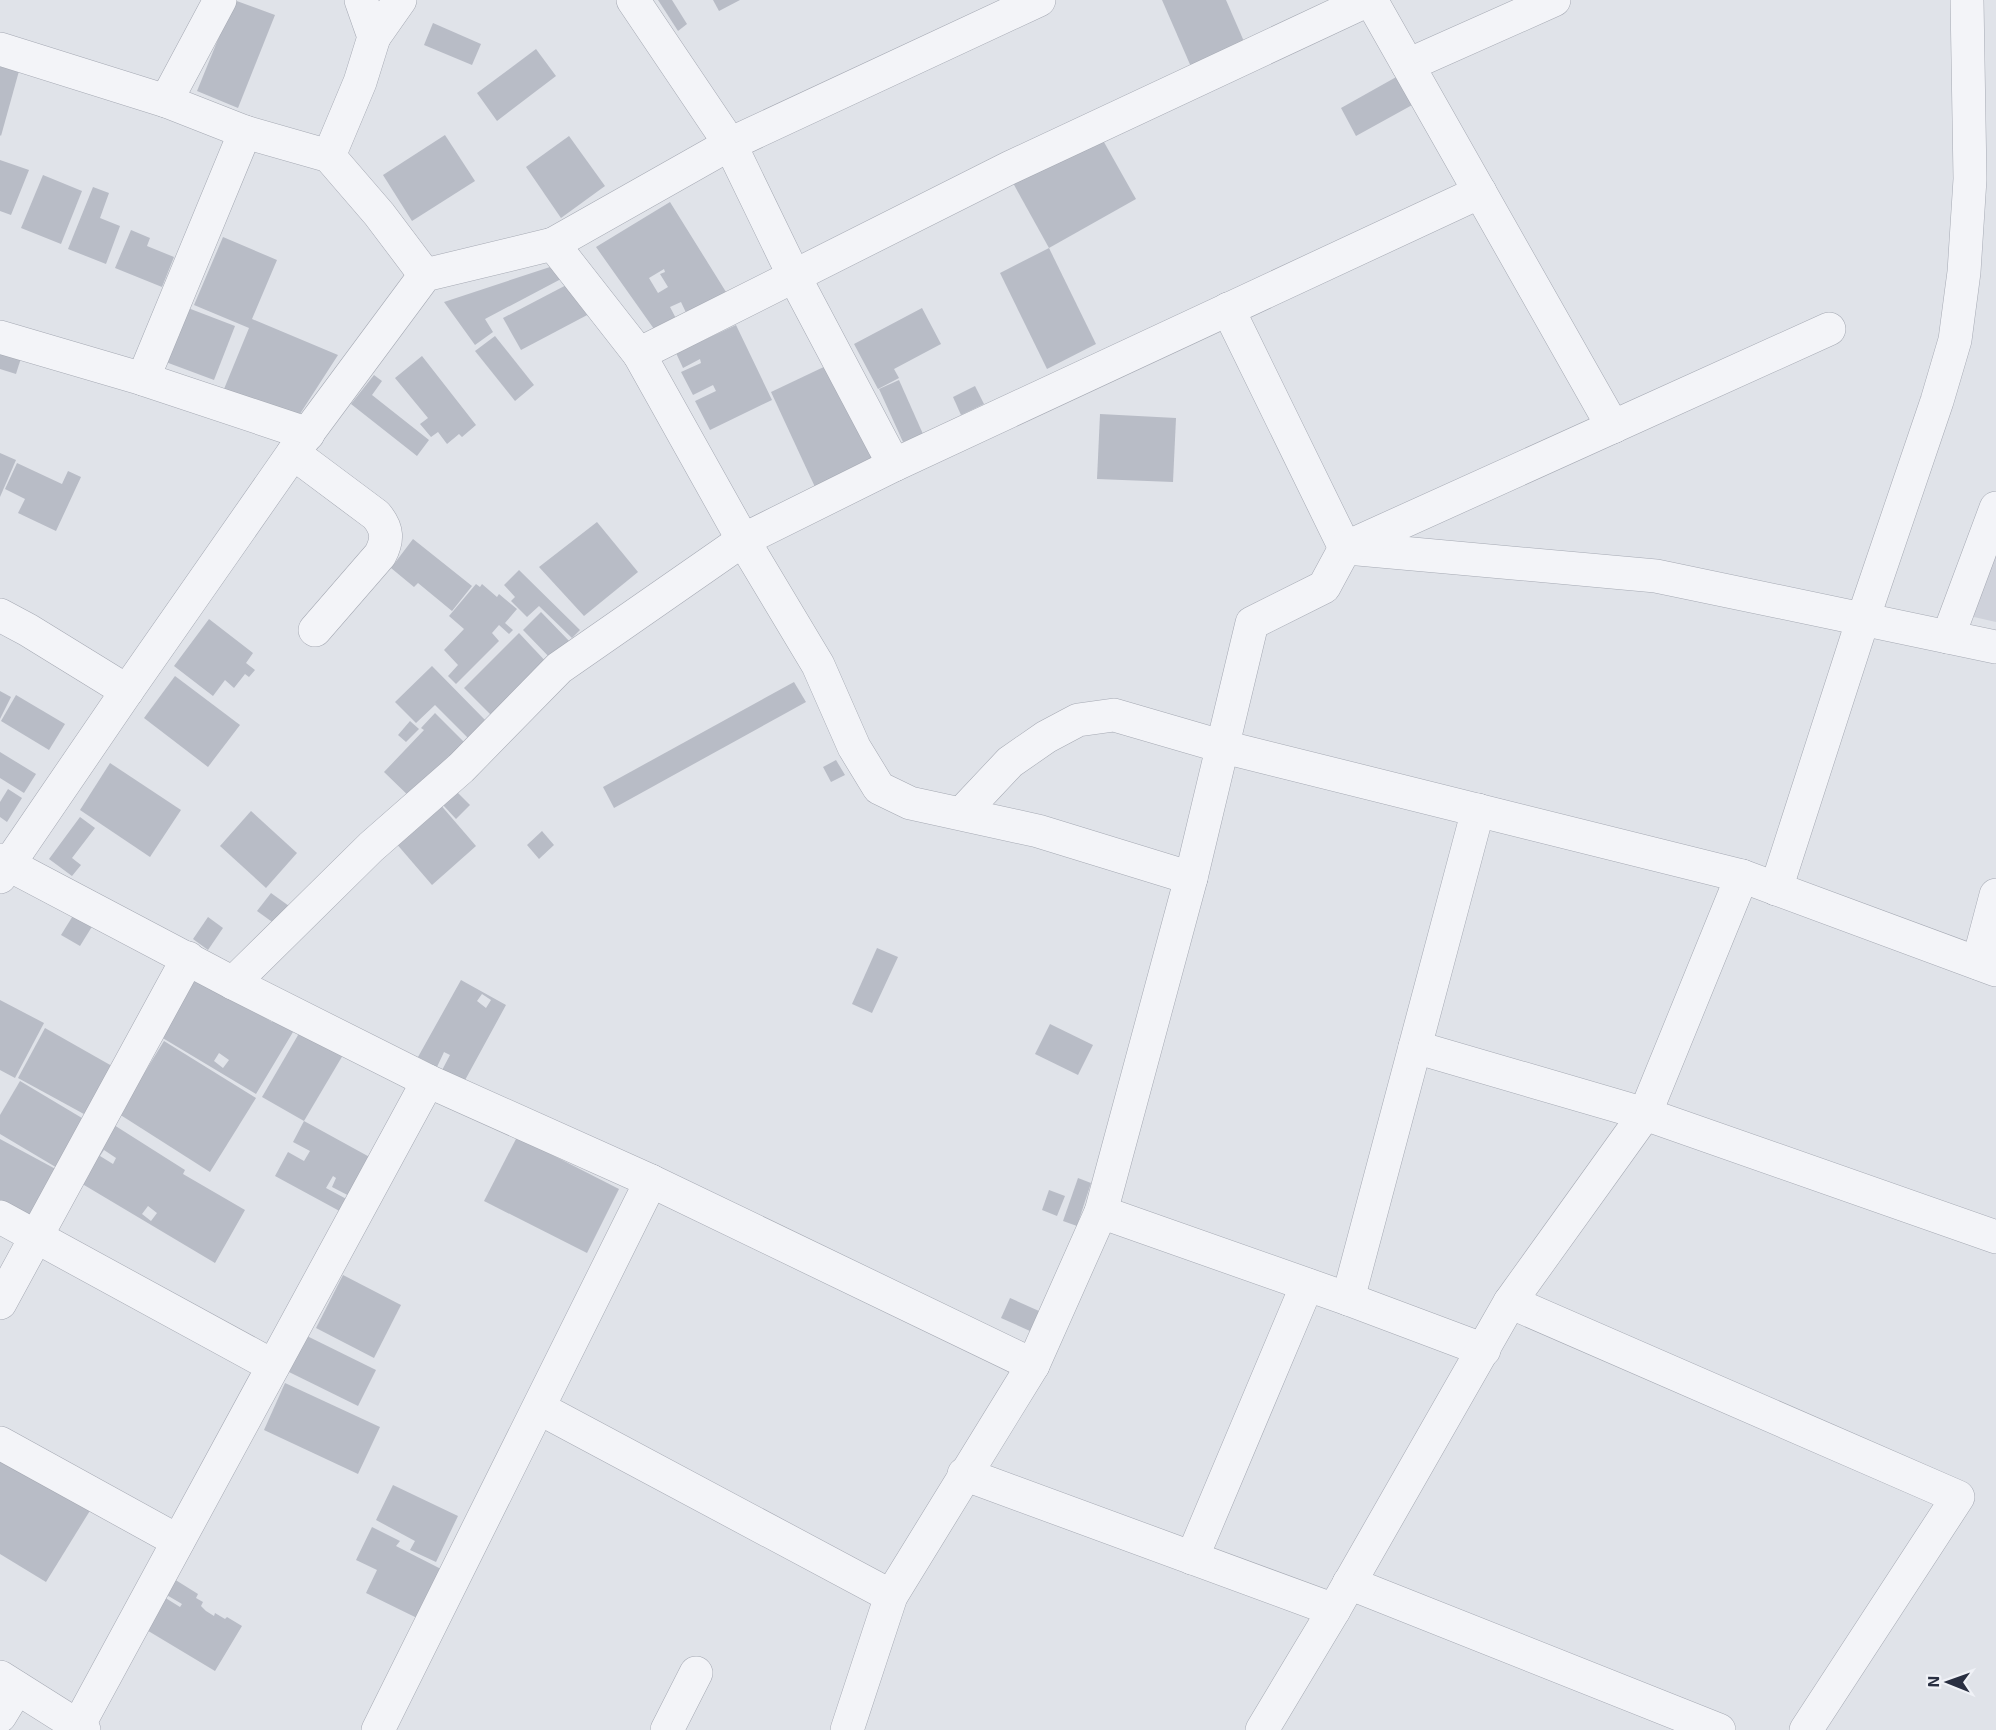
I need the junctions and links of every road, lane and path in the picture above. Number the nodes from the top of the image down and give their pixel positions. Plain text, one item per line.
1 (220, 0) edge
2 (360, 0) edge
3 (400, 0) edge
4 (633, 0) edge
5 (1038, 0) edge
6 (1370, 0) edge
7 (1554, 0) edge
8 (1967, 0) edge
9 (374, 37) junction
10 (0, 49) edge
11 (1408, 65) junction
12 (166, 101) junction
13 (245, 132) junction
14 (730, 144) junction
15 (328, 156) junction
16 (1983, 184) edge
17 (1480, 192) junction
18 (553, 244) junction
19 (425, 274) junction
20 (794, 276) junction
21 (1228, 309) junction
22 (1829, 329) dead end
23 (0, 337) edge
24 (639, 354) junction
25 (143, 379) junction
26 (1613, 427) junction
27 (301, 444) junction
28 (894, 465) junction
29 (1996, 508) edge
30 (743, 540) junction
31 (1345, 548) junction
32 (0, 615) edge
33 (1863, 619) junction
34 (315, 630) dead end
35 (1948, 637) junction
36 (1996, 647) edge
37 (127, 691) junction
38 (1224, 747) junction
39 (1478, 810) junction
40 (962, 813) junction
41 (3, 867) edge
42 (1742, 876) junction
43 (1191, 878) junction
44 (1776, 889) junction
45 (1996, 895) edge
46 (188, 958) junction
47 (1987, 967) edge
48 (233, 983) junction
49 (1415, 1047) junction
50 (428, 1081) junction
51 (1645, 1114) junction
52 (651, 1181) junction
53 (1101, 1212) junction
54 (0, 1217) edge
55 (36, 1236) junction
56 (1996, 1237) edge
57 (1307, 1286) junction
58 (1348, 1299) junction
59 (1510, 1302) junction
60 (0, 1303) edge
61 (1484, 1350) junction
62 (1033, 1365) junction
63 (273, 1366) junction
64 (539, 1407) junction
65 (0, 1443) edge
66 (964, 1474) junction
67 (178, 1541) junction
68 (1192, 1558) junction
69 (891, 1596) junction
70 (1342, 1596) junction
71 (696, 1673) dead end
72 (9, 1682) edge
73 (0, 1716) edge
74 (81, 1728) edge
75 (378, 1730) edge
76 (667, 1730) edge
77 (848, 1730) edge
78 (1262, 1730) edge
79 (1719, 1730) edge
80 (1806, 1730) edge

1 - 12 street
2 - 9 street
3 - 9 street
4 - 14 street
5 - 14 street
6 - 11 street
6 - 20 street
7 - 11 street
8 - 16 street
9 - 15 street
10 - 12 street
11 - 17 street
12 - 13 street
13 - 15 street
13 - 25 street
14 - 18 street
14 - 20 street
15 - 19 street
16 - 33 street
17 - 21 street
17 - 26 street
18 - 19 street
18 - 24 street
19 - 27 street
20 - 24 street
20 - 28 street
21 - 28 street
21 - 31 street
22 - 26 street
23 - 25 street
24 - 30 street
25 - 27 street
26 - 31 street
27 - 34 street
27 - 37 street
28 - 30 street
29 - 35 street
30 - 40 street
30 - 48 street
31 - 33 street
31 - 38 street
32 - 37 street
33 - 35 street
33 - 44 street
35 - 36 street
37 - 41 street
38 - 39 street
38 - 40 street
38 - 43 street
39 - 42 street
39 - 49 street
40 - 43 street
41 - 46 street
42 - 44 street
42 - 51 street
43 - 53 street
44 - 47 street
45 - 47 street
46 - 48 street
46 - 55 street
48 - 50 street
49 - 51 street
49 - 58 street
50 - 52 street
50 - 63 street
51 - 56 street
51 - 59 street
52 - 62 street
52 - 64 street
53 - 57 street
53 - 62 street
54 - 55 street
55 - 60 street
55 - 63 street
57 - 58 street
57 - 68 street
58 - 61 street
59 - 61 street
59 - 80 street
61 - 70 street
62 - 66 street
63 - 67 street
64 - 69 street
64 - 75 street
65 - 67 street
66 - 68 street
66 - 69 street
67 - 74 street
68 - 70 street
69 - 77 street
70 - 78 street
70 - 79 street
71 - 76 street
72 - 73 street
72 - 74 street

